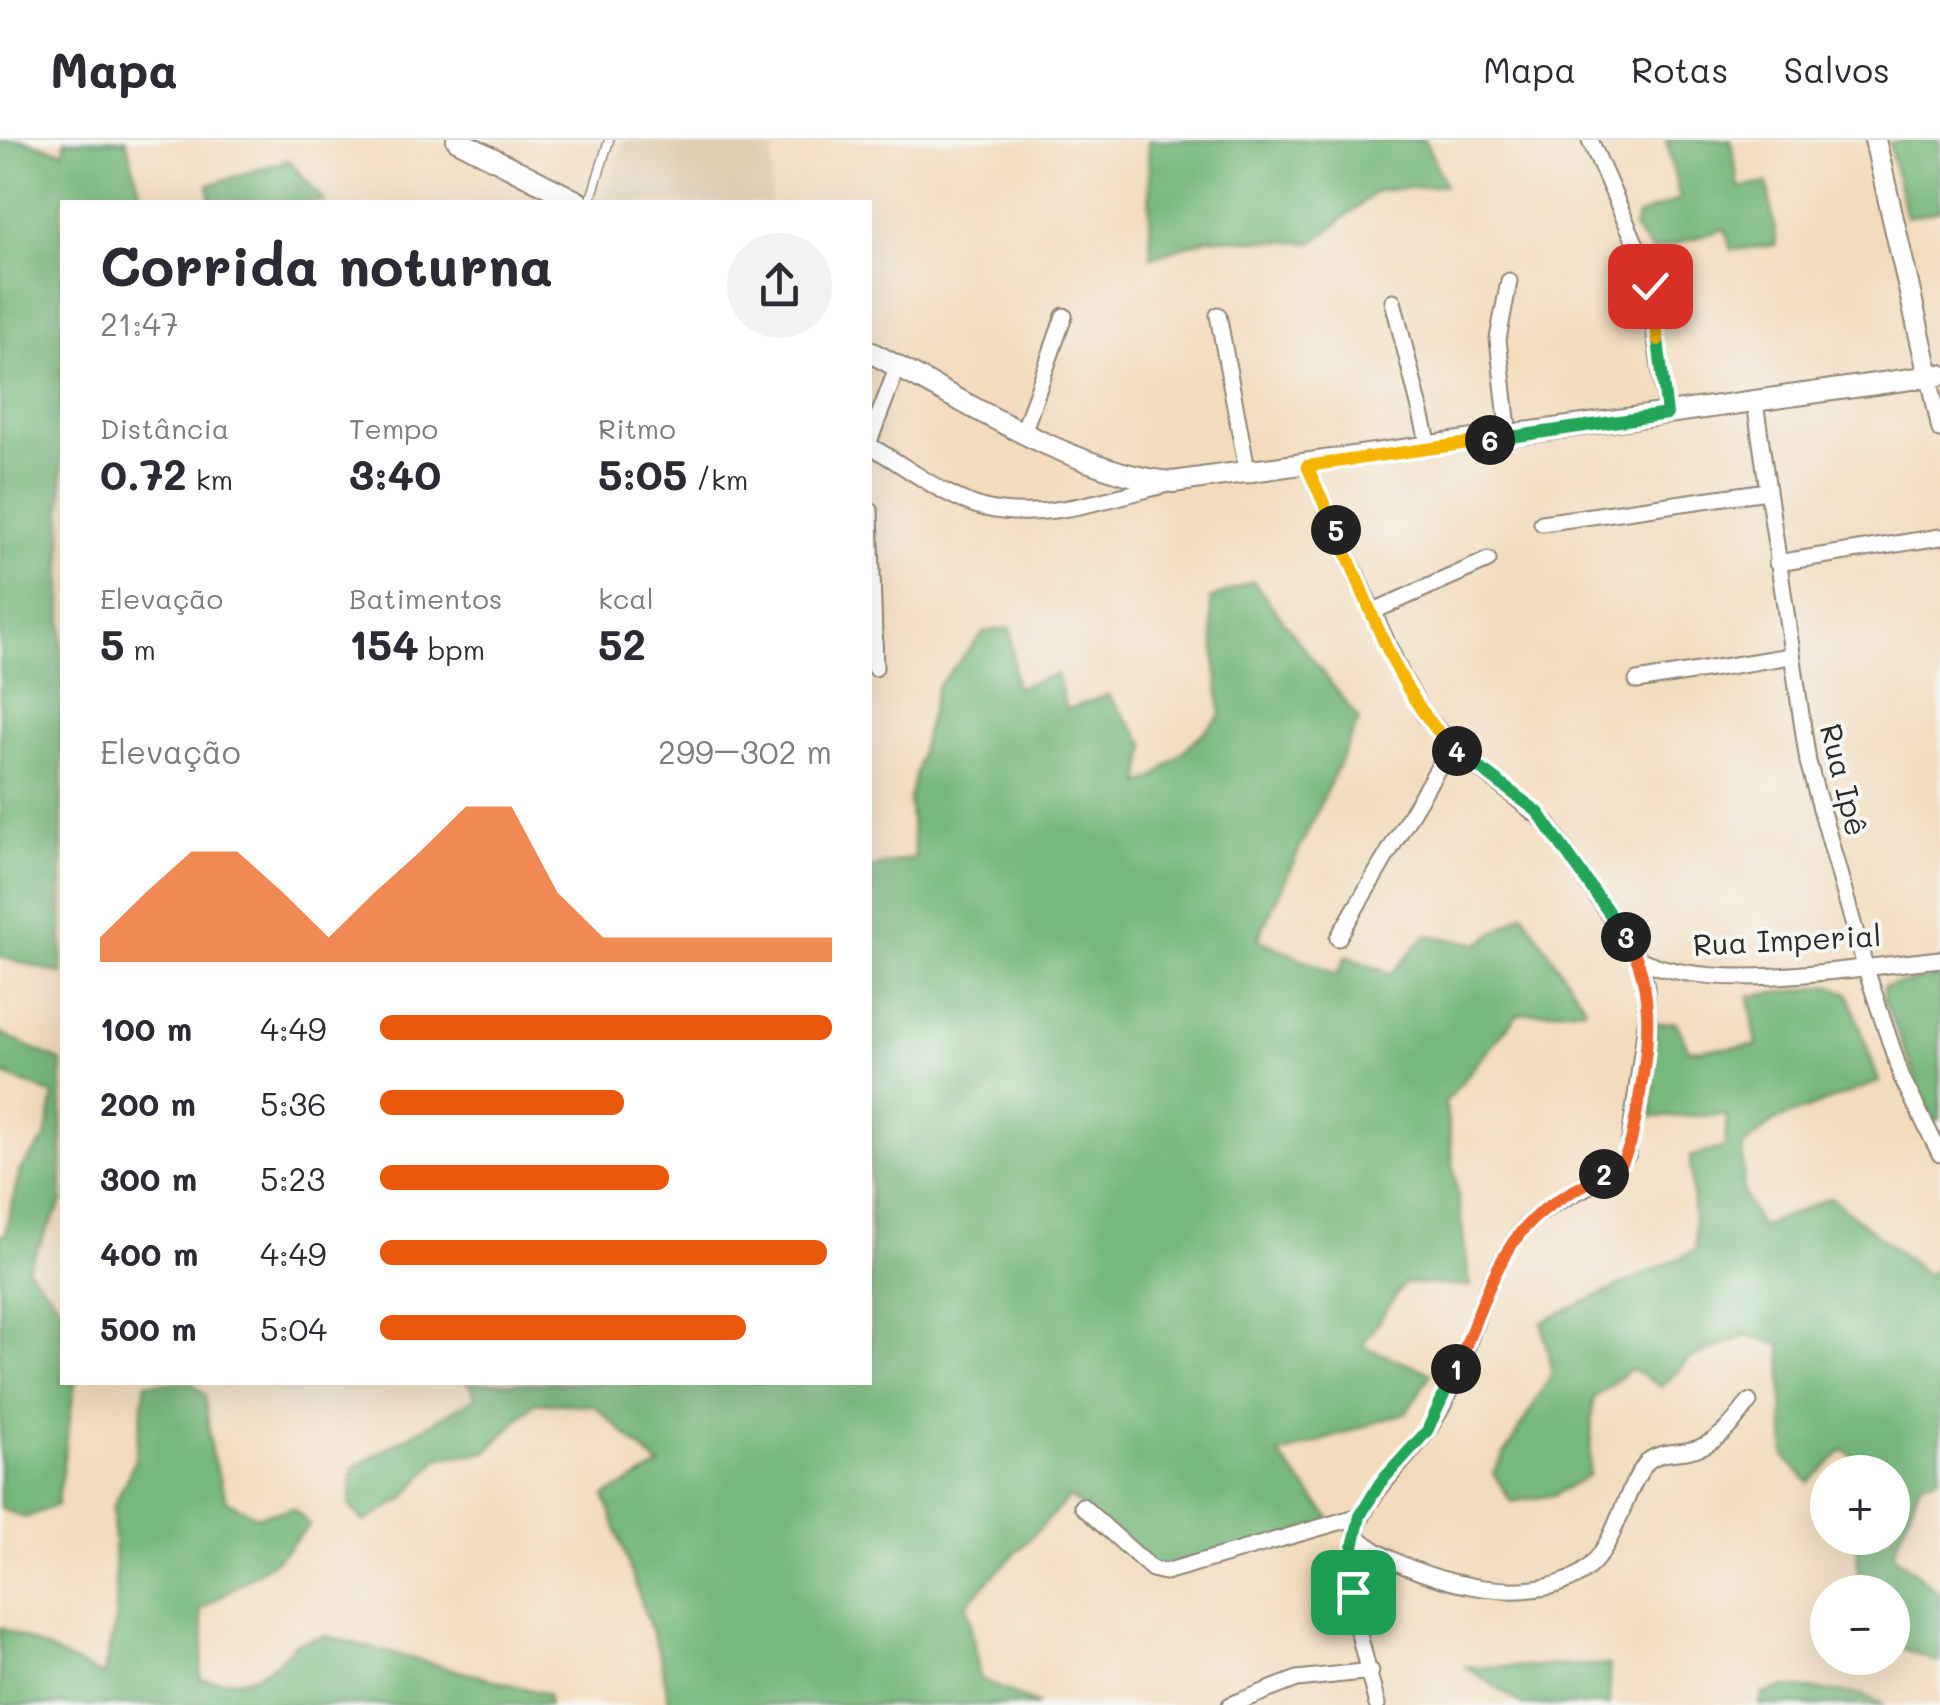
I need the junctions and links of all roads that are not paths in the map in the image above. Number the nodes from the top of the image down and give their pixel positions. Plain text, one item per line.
1 (609, 140) edge
2 (1590, 140) edge
3 (1875, 140) edge
4 (465, 142) edge
5 (574, 200) edge
6 (591, 200) edge
7 (1510, 281) dead end
8 (1393, 301) dead end
9 (1218, 315) dead end
10 (1064, 316) dead end
11 (872, 353) edge
12 (898, 366) junction
13 (1934, 376) edge
14 (1755, 402) junction
15 (1667, 414) junction
16 (1024, 430) junction
17 (1940, 430) edge
18 (1509, 437) junction
19 (872, 438) edge
20 (872, 444) edge
21 (1430, 448) junction
22 (1307, 466) junction
23 (1248, 475) junction
24 (1174, 482) junction
25 (1767, 490) junction
26 (1542, 523) dead end
27 (1940, 537) edge
28 (1488, 560) dead end
29 (1777, 563) junction
30 (872, 580) edge
31 (1374, 611) junction
32 (1790, 656) junction
33 (875, 668) dead end
34 (1637, 681) dead end
35 (1451, 746) junction
36 (1338, 938) dead end
37 (1640, 959) junction
38 (1940, 959) edge
39 (1865, 966) junction
40 (1940, 1154) edge
41 (1749, 1402) dead end
42 (1082, 1506) dead end
43 (1360, 1516) junction
44 (1355, 1536) junction
45 (1371, 1670) junction
46 (1230, 1705) edge
47 (1376, 1705) edge

1 - 6 lane
2 - 15 street
3 - 13 street
4 - 5 street
7 - 18 street
8 - 21 street
9 - 23 street
10 - 16 street
11 - 12 street
12 - 16 street
12 - 19 street
13 - 14 street
13 - 17 street
14 - 15 street
14 - 25 street, Rua Ipê
15 - 18 street
16 - 24 street
18 - 21 street
20 - 24 street
21 - 22 street
22 - 23 street
22 - 31 street
23 - 24 street
25 - 26 street
25 - 29 street, Rua Ipê
27 - 29 street
28 - 31 street
29 - 32 street, Rua Ipê
30 - 33 street
31 - 35 street
32 - 34 street
32 - 39 street, Rua Ipê
35 - 36 street
35 - 37 street
37 - 39 street, Rua Imperial
37 - 43 street
38 - 39 street, Rua Imperial
39 - 40 street, Rua Ipê
41 - 44 street
42 - 43 street
43 - 44 street
44 - 45 street
45 - 46 street
45 - 47 street

